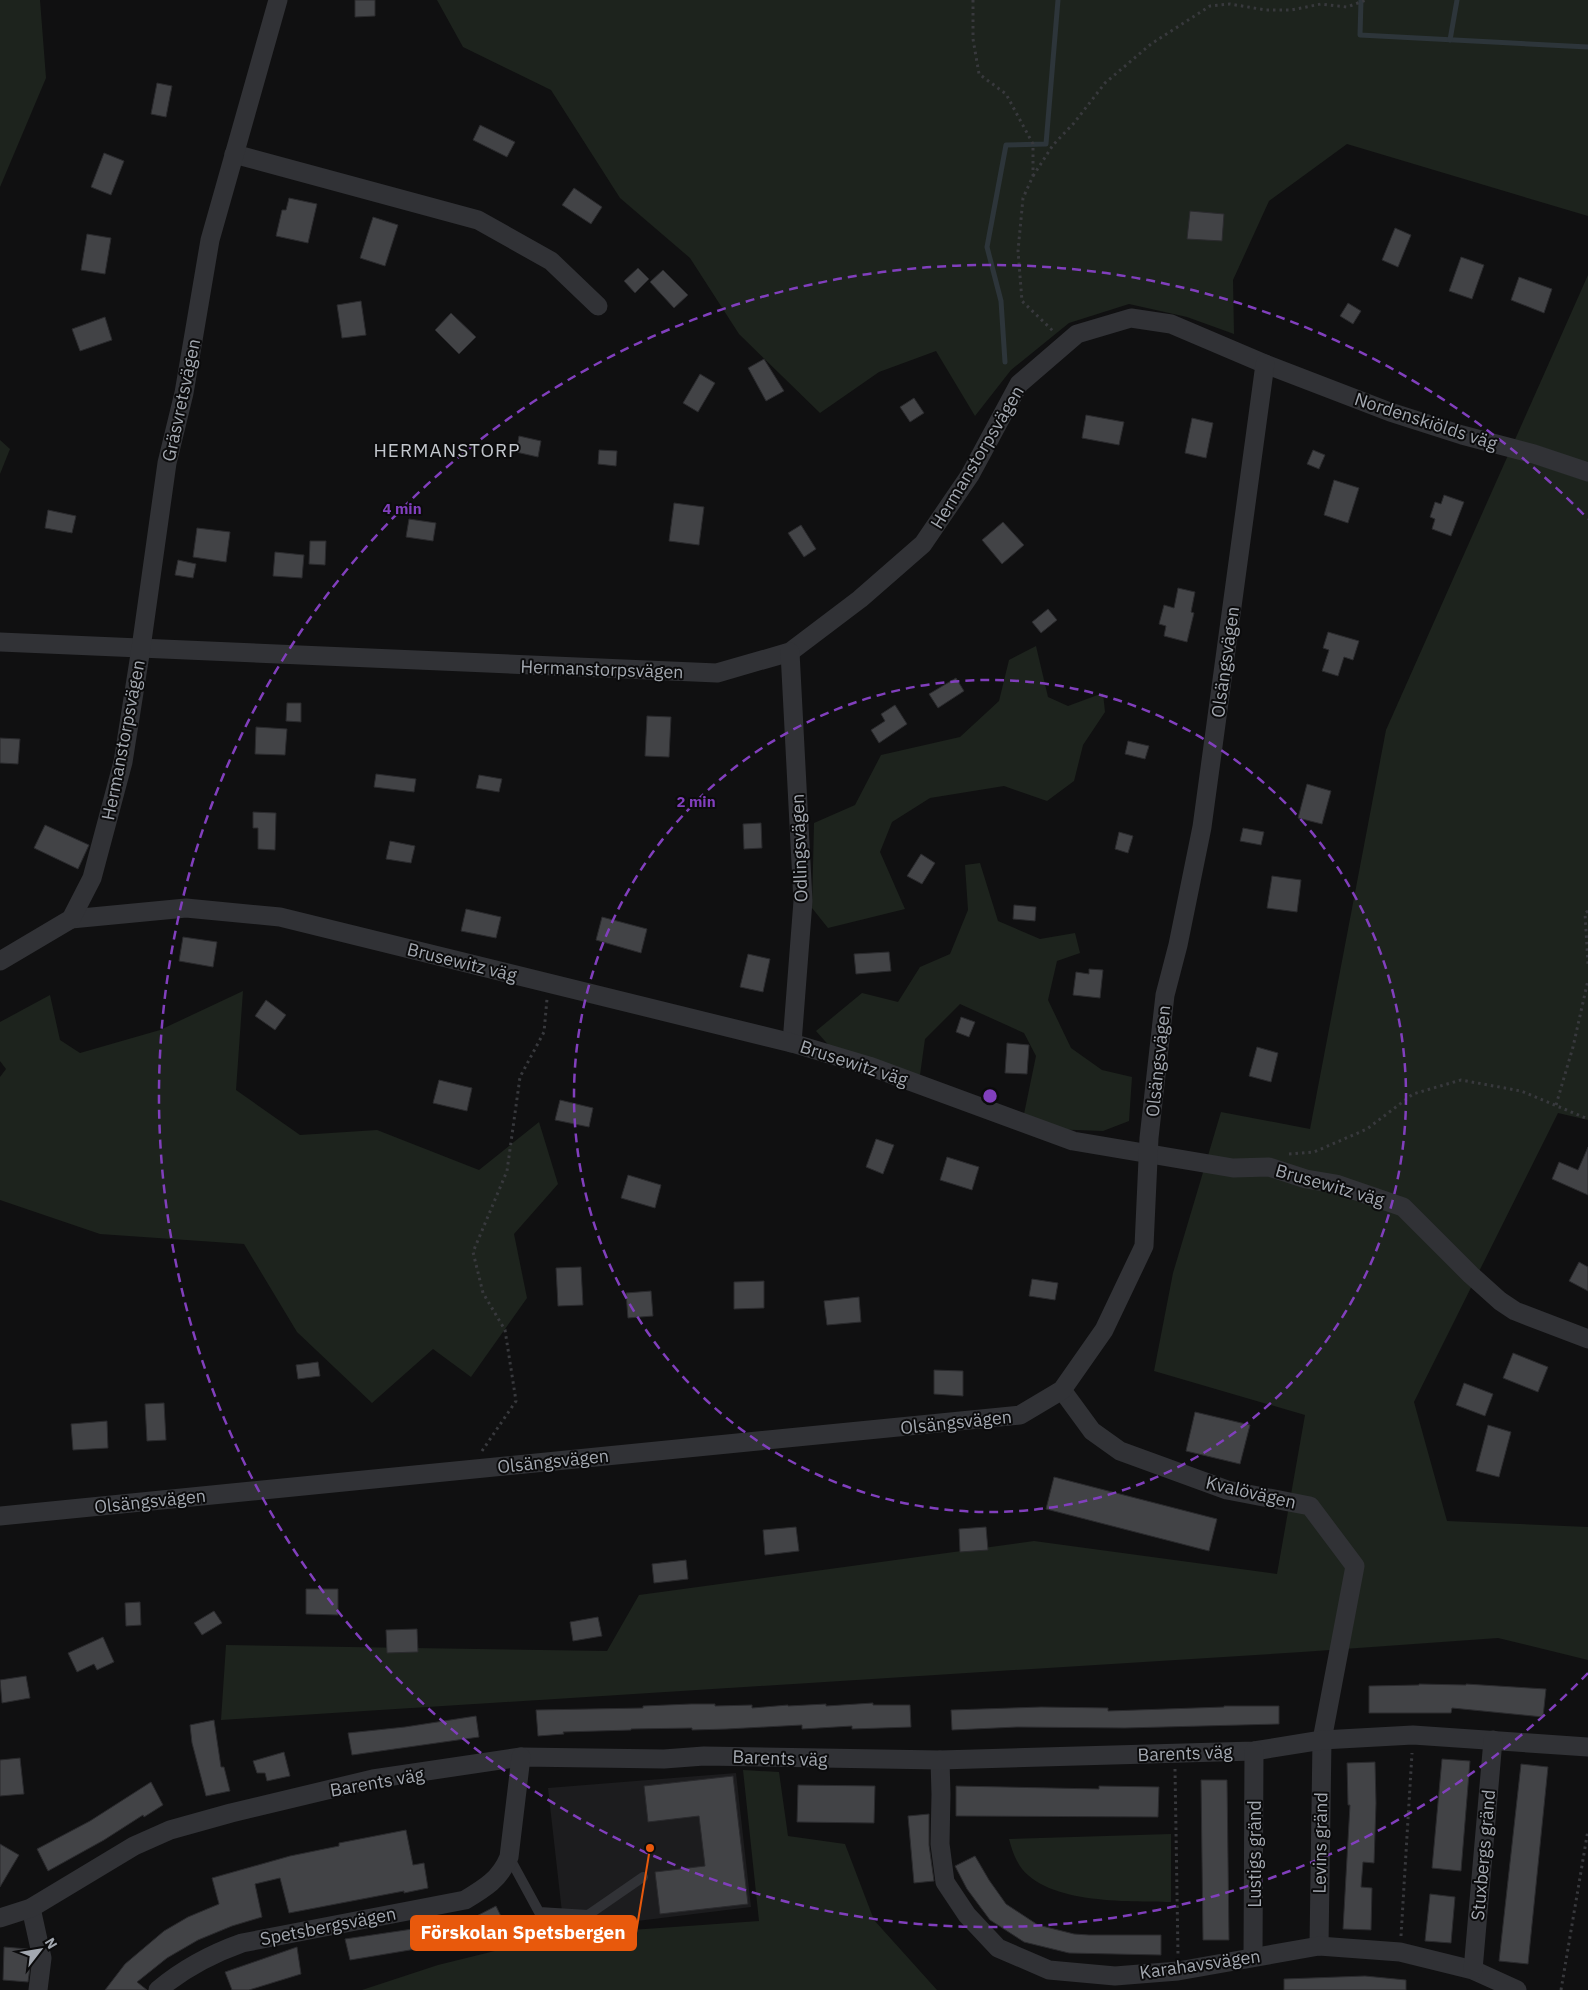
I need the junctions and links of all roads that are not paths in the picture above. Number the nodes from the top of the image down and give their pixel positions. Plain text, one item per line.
1 (278, 0) edge
2 (234, 154) junction
3 (598, 306) dead end
4 (1265, 364) junction
5 (1588, 472) edge
6 (0, 642) edge
7 (141, 648) junction
8 (790, 652) junction
9 (71, 919) junction
10 (0, 961) edge
11 (792, 1043) junction
12 (1149, 1154) junction
13 (1588, 1338) edge
14 (1062, 1390) junction
15 (0, 1516) edge
16 (1322, 1740) junction
17 (1493, 1740) junction
18 (1588, 1747) edge
19 (1254, 1751) junction
20 (521, 1757) junction
21 (940, 1760) junction
22 (509, 1857) junction
23 (643, 1877) dead end
24 (31, 1908) junction
25 (0, 1918) edge
26 (1319, 1946) junction
27 (1253, 1957) junction
28 (1474, 1970) junction
29 (38, 1990) edge
30 (158, 1990) edge
31 (1517, 1990) edge

1 - 2 street, Gräsvretsvägen
2 - 3 street
2 - 7 street, Gräsvretsvägen
4 - 5 street, Nordenskiölds väg
4 - 8 street, Hermanstorpsvägen
4 - 12 street, Olsängsvägen
6 - 7 street
7 - 8 street, Hermanstorpsvägen
7 - 9 street, Hermanstorpsvägen
8 - 11 street, Odlingsvägen
9 - 10 street
9 - 11 street, Brusewitz väg
11 - 12 street, Brusewitz väg
12 - 13 street, Brusewitz väg
12 - 14 street, Olsängsvägen
14 - 15 street, Olsängsvägen
14 - 16 street, Kvalövägen
16 - 17 street, Barents väg
16 - 19 street, Barents väg
16 - 26 street, Levins gränd
17 - 18 street, Barents väg
17 - 28 street, Stuxbergs gränd
19 - 21 street, Barents väg
19 - 27 street, Lustigs gränd
20 - 21 street, Barents väg
20 - 22 street, Spetsbergsvägen
20 - 24 street, Barents väg
21 - 27 street, Karahavsvägen
22 - 23 lane
22 - 30 street, Spetsbergsvägen
24 - 25 street, Barents väg
24 - 29 street
26 - 27 street, Karahavsvägen
26 - 28 street, Karahavsvägen
28 - 31 street, Karahavsvägen

